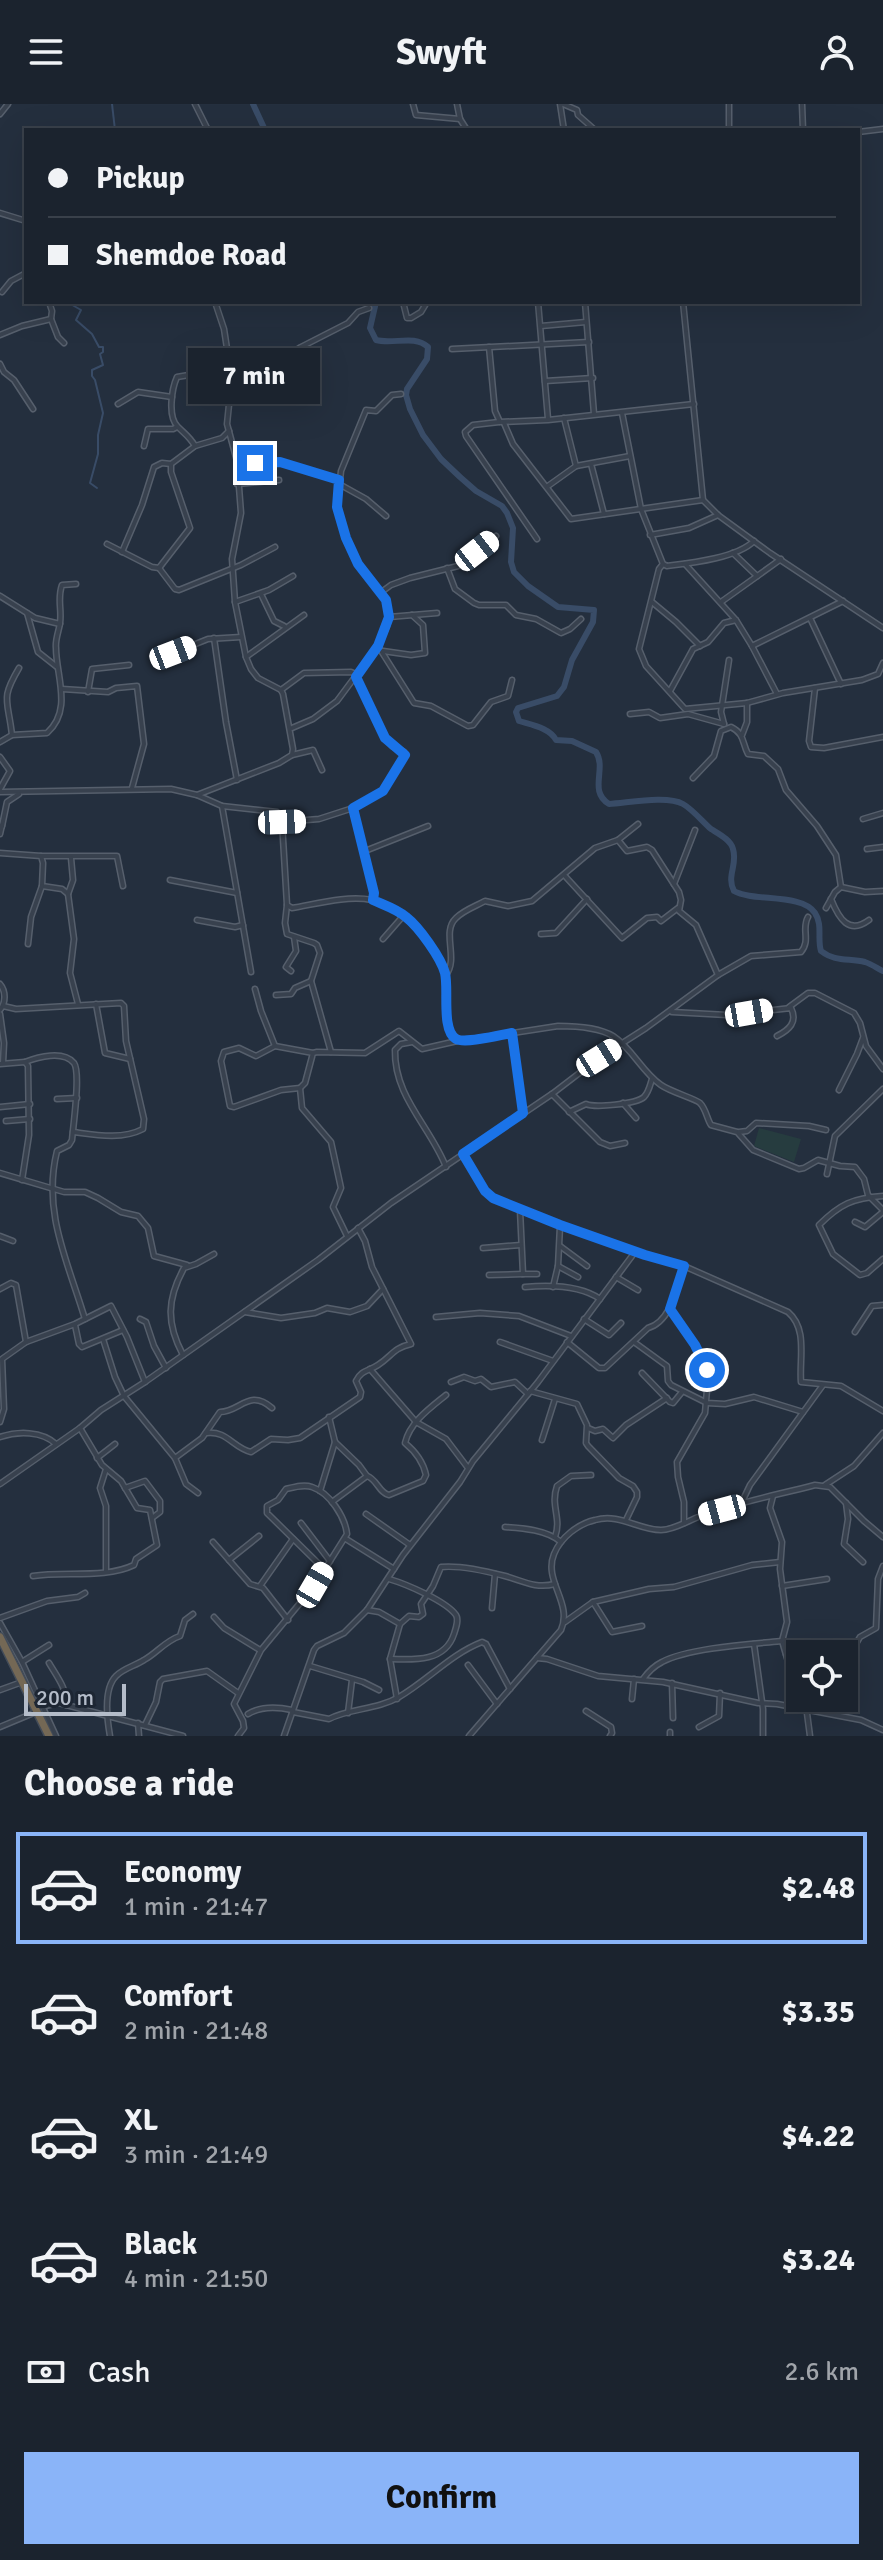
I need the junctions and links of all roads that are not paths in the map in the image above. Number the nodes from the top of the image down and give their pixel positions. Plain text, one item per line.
1 (8, 104) edge
2 (195, 104) edge
3 (413, 104) edge
4 (457, 104) edge
5 (562, 104) edge
6 (729, 104) edge
7 (802, 104) edge
8 (0, 114) edge
9 (460, 119) junction
10 (207, 128) edge
11 (466, 128) edge
12 (564, 128) edge
13 (593, 128) edge
14 (729, 128) edge
15 (803, 128) edge
16 (883, 129) edge
17 (860, 132) edge
18 (0, 213) edge
19 (24, 220) edge
20 (24, 274) edge
21 (2, 292) dead end
22 (50, 304) edge
23 (216, 304) edge
24 (403, 304) edge
25 (426, 304) edge
26 (538, 304) edge
27 (585, 304) edge
28 (683, 304) edge
29 (369, 308) dead end
30 (51, 319) junction
31 (586, 322) junction
32 (541, 326) junction
33 (0, 335) edge
34 (589, 342) junction
35 (64, 343) dead end
36 (543, 346) junction
37 (489, 347) junction
38 (452, 349) dead end
39 (0, 364) edge
40 (230, 368) junction
41 (593, 378) junction
42 (545, 381) junction
43 (401, 394) dead end
44 (172, 397) junction
45 (118, 404) dead end
46 (694, 404) junction
47 (33, 409) dead end
48 (622, 412) junction
49 (594, 414) junction
50 (564, 418) junction
51 (548, 420) junction
52 (505, 424) junction
53 (177, 427) junction
54 (229, 431) junction
55 (222, 438) junction
56 (233, 442) junction
57 (144, 446) dead end
58 (195, 446) junction
59 (630, 456) junction
60 (237, 461) junction
61 (171, 464) junction
62 (591, 464) junction
63 (576, 466) junction
64 (279, 480) dead end
65 (339, 482) junction
66 (237, 484) junction
67 (547, 487) junction
68 (703, 500) junction
69 (641, 509) junction
70 (604, 514) junction
71 (718, 515) junction
72 (386, 516) dead end
73 (650, 535) junction
74 (496, 536) dead end
75 (537, 539) dead end
76 (754, 541) junction
77 (107, 544) dead end
78 (275, 547) dead end
79 (122, 552) junction
80 (732, 552) junction
81 (781, 559) junction
82 (663, 564) junction
83 (685, 564) junction
84 (159, 568) junction
85 (447, 568) junction
86 (231, 569) junction
87 (293, 576) dead end
88 (757, 576) junction
89 (76, 584) dead end
90 (380, 593) junction
91 (261, 594) junction
92 (0, 596) edge
93 (843, 601) junction
94 (235, 602) junction
95 (652, 602) junction
96 (721, 603) junction
97 (27, 613) junction
98 (437, 613) dead end
99 (304, 615) dead end
100 (412, 615) junction
101 (389, 617) junction
102 (810, 618) junction
103 (581, 619) dead end
104 (736, 620) junction
105 (60, 624) junction
106 (287, 626) junction
107 (883, 628) edge
108 (241, 637) junction
109 (214, 638) junction
110 (378, 646) junction
111 (700, 646) junction
112 (752, 646) junction
113 (383, 651) junction
114 (173, 653) dead end
115 (246, 657) junction
116 (729, 660) dead end
117 (883, 663) edge
118 (129, 665) dead end
119 (19, 668) dead end
120 (59, 669) junction
121 (881, 674) edge
122 (357, 676) junction
123 (512, 680) dead end
124 (841, 684) junction
125 (815, 688) junction
126 (62, 689) junction
127 (281, 690) junction
128 (670, 691) junction
129 (88, 692) junction
130 (777, 694) junction
131 (747, 703) junction
132 (722, 707) junction
133 (630, 714) dead end
134 (716, 723) junction
135 (726, 726) junction
136 (291, 728) junction
137 (721, 731) junction
138 (12, 735) junction
139 (742, 735) junction
140 (883, 737) edge
141 (0, 742) edge
142 (292, 755) junction
143 (0, 757) edge
144 (322, 770) dead end
145 (693, 778) dead end
146 (237, 780) junction
147 (132, 788) junction
148 (0, 791) edge
149 (21, 792) junction
150 (197, 795) junction
151 (222, 806) junction
152 (353, 808) junction
153 (883, 813) edge
154 (863, 819) dead end
155 (282, 822) junction
156 (638, 824) dead end
157 (1, 825) edge
158 (428, 826) dead end
159 (695, 830) dead end
160 (0, 834) edge
161 (618, 840) junction
162 (883, 847) edge
163 (867, 849) dead end
164 (365, 851) junction
165 (0, 853) edge
166 (41, 856) junction
167 (71, 858) junction
168 (564, 875) junction
169 (170, 880) dead end
170 (674, 884) junction
171 (42, 886) junction
172 (123, 886) dead end
173 (841, 887) junction
174 (883, 891) edge
175 (237, 893) junction
176 (68, 894) junction
177 (587, 899) junction
178 (831, 899) junction
179 (373, 900) junction
180 (287, 905) junction
181 (678, 908) junction
182 (826, 908) dead end
183 (404, 915) junction
184 (808, 917) dead end
185 (197, 920) dead end
186 (869, 920) dead end
187 (243, 925) junction
188 (541, 934) dead end
189 (294, 937) junction
190 (383, 939) dead end
191 (28, 944) dead end
192 (291, 971) dead end
193 (251, 972) dead end
194 (446, 975) junction
195 (718, 975) junction
196 (311, 981) junction
197 (0, 984) edge
198 (255, 989) dead end
199 (276, 995) dead end
200 (96, 1004) junction
201 (79, 1005) junction
202 (789, 1007) junction
203 (1, 1010) edge
204 (669, 1012) junction
205 (1, 1030) edge
206 (512, 1033) junction
207 (863, 1035) junction
208 (777, 1036) dead end
209 (459, 1040) junction
210 (412, 1042) junction
211 (621, 1044) junction
212 (275, 1046) junction
213 (331, 1052) junction
214 (313, 1053) junction
215 (130, 1059) junction
216 (25, 1062) junction
217 (4, 1063) edge
218 (883, 1069) edge
219 (652, 1079) junction
220 (300, 1088) junction
221 (883, 1089) edge
222 (839, 1090) dead end
223 (552, 1094) junction
224 (77, 1098) junction
225 (57, 1099) dead end
226 (623, 1103) junction
227 (30, 1104) junction
228 (0, 1107) edge
229 (569, 1112) junction
230 (523, 1113) junction
231 (636, 1118) dead end
232 (30, 1119) junction
233 (6, 1121) dead end
234 (826, 1130) dead end
235 (73, 1132) junction
236 (737, 1132) junction
237 (625, 1143) dead end
238 (463, 1154) junction
239 (830, 1163) junction
240 (446, 1167) junction
241 (0, 1173) edge
242 (827, 1174) dead end
243 (22, 1180) junction
244 (51, 1189) junction
245 (883, 1196) edge
246 (870, 1198) junction
247 (520, 1209) junction
248 (883, 1211) edge
249 (855, 1222) dead end
250 (560, 1225) junction
251 (358, 1228) junction
252 (0, 1236) edge
253 (347, 1236) junction
254 (13, 1241) dead end
255 (521, 1245) junction
256 (560, 1246) junction
257 (483, 1248) dead end
258 (635, 1252) junction
259 (214, 1254) dead end
260 (883, 1259) edge
261 (187, 1265) junction
262 (558, 1266) junction
263 (587, 1266) dead end
264 (684, 1266) junction
265 (523, 1274) junction
266 (537, 1274) dead end
267 (489, 1275) dead end
268 (578, 1277) dead end
269 (616, 1277) junction
270 (525, 1287) dead end
271 (553, 1287) junction
272 (0, 1289) edge
273 (383, 1289) junction
274 (638, 1290) dead end
275 (600, 1299) junction
276 (883, 1305) edge
277 (670, 1309) junction
278 (245, 1312) junction
279 (436, 1317) dead end
280 (85, 1319) junction
281 (140, 1319) dead end
282 (584, 1319) junction
283 (621, 1323) dead end
284 (75, 1324) junction
285 (123, 1330) junction
286 (855, 1332) dead end
287 (571, 1336) junction
288 (103, 1339) junction
289 (26, 1342) junction
290 (500, 1342) dead end
291 (567, 1342) junction
292 (634, 1342) junction
293 (183, 1355) junction
294 (553, 1361) junction
295 (166, 1368) junction
296 (370, 1369) junction
297 (642, 1373) dead end
298 (145, 1382) junction
299 (451, 1382) dead end
300 (823, 1385) junction
301 (529, 1392) junction
302 (682, 1392) junction
303 (446, 1395) dead end
304 (124, 1396) junction
305 (667, 1398) junction
306 (555, 1399) junction
307 (707, 1403) junction
308 (272, 1408) dead end
309 (883, 1411) edge
310 (803, 1412) junction
311 (329, 1417) junction
312 (0, 1422) edge
313 (416, 1422) junction
314 (80, 1428) junction
315 (588, 1428) junction
316 (206, 1433) junction
317 (883, 1433) edge
318 (0, 1437) edge
319 (542, 1440) dead end
320 (335, 1442) junction
321 (56, 1444) junction
322 (115, 1444) dead end
323 (97, 1458) junction
324 (175, 1458) junction
325 (106, 1469) junction
326 (468, 1469) junction
327 (591, 1475) dead end
328 (367, 1476) junction
329 (1, 1482) edge
330 (825, 1485) junction
331 (125, 1488) junction
332 (320, 1491) junction
333 (198, 1493) dead end
334 (773, 1496) junction
335 (845, 1501) junction
336 (331, 1502) junction
337 (741, 1505) junction
338 (366, 1514) dead end
339 (152, 1518) junction
340 (626, 1520) junction
341 (301, 1523) dead end
342 (684, 1523) junction
343 (505, 1527) dead end
344 (259, 1536) dead end
345 (555, 1537) junction
346 (883, 1537) edge
347 (293, 1539) junction
348 (346, 1539) junction
349 (213, 1542) dead end
350 (561, 1542) junction
351 (410, 1545) junction
352 (229, 1560) junction
353 (330, 1561) junction
354 (780, 1562) junction
355 (863, 1562) dead end
356 (883, 1566) edge
357 (324, 1569) junction
358 (394, 1569) junction
359 (106, 1571) junction
360 (495, 1574) junction
361 (33, 1576) dead end
362 (389, 1579) junction
363 (827, 1579) dead end
364 (555, 1584) junction
365 (260, 1586) junction
366 (782, 1586) junction
367 (85, 1593) dead end
368 (427, 1595) junction
369 (593, 1602) junction
370 (492, 1608) dead end
371 (367, 1610) junction
372 (880, 1611) edge
373 (193, 1614) dead end
374 (214, 1617) dead end
375 (288, 1620) junction
376 (0, 1621) edge
377 (565, 1622) junction
378 (400, 1624) junction
379 (642, 1626) dead end
380 (0, 1637) edge
381 (858, 1640) edge
382 (782, 1641) junction
383 (754, 1644) junction
384 (49, 1645) dead end
385 (261, 1650) junction
386 (786, 1654) edge
387 (537, 1658) junction
388 (390, 1659) junction
389 (22, 1662) junction
390 (49, 1663) dead end
391 (468, 1665) dead end
392 (310, 1666) junction
393 (352, 1679) junction
394 (634, 1679) junction
395 (643, 1679) junction
396 (22, 1682) junction
397 (672, 1683) junction
398 (510, 1689) junction
399 (0, 1690) edge
400 (379, 1690) dead end
401 (238, 1693) junction
402 (720, 1693) junction
403 (397, 1699) junction
404 (632, 1699) dead end
405 (762, 1703) junction
406 (497, 1704) junction
407 (66, 1705) junction
408 (786, 1706) edge
409 (39, 1708) junction
410 (292, 1711) junction
411 (586, 1711) dead end
412 (807, 1712) edge
413 (822, 1712) edge
414 (348, 1713) junction
415 (248, 1714) dead end
416 (107, 1716) junction
417 (673, 1718) dead end
418 (883, 1720) edge
419 (138, 1722) junction
420 (145, 1725) junction
421 (0, 1727) edge
422 (699, 1727) dead end
423 (880, 1728) edge
424 (51, 1734) edge
425 (173, 1735) edge
426 (110, 1736) edge
427 (139, 1736) edge
428 (183, 1736) edge
429 (238, 1736) edge
430 (284, 1736) edge
431 (469, 1736) edge
432 (610, 1736) edge
433 (763, 1736) edge
434 (810, 1736) edge

1 - 8 street
2 - 10 street
3 - 9 street
4 - 9 street
5 - 12 street
5 - 13 street
6 - 14 street
7 - 15 street
9 - 11 street
16 - 17 street
18 - 19 street
20 - 21 street
22 - 30 street
23 - 40 street
24 - 25 street
26 - 32 street
27 - 31 street
28 - 46 street
29 - 40 street
30 - 33 street
30 - 35 street
31 - 32 street
31 - 34 street
32 - 36 street
34 - 36 street
34 - 41 street
36 - 37 street
36 - 42 street
37 - 38 street
37 - 52 street
39 - 47 street
40 - 44 street
40 - 54 street
41 - 42 street
41 - 49 street
42 - 51 street
43 - 65 street
44 - 45 street
44 - 53 street
46 - 48 street
46 - 68 street
48 - 49 street
48 - 59 street
49 - 50 street
50 - 51 street
50 - 63 street
51 - 52 street
52 - 67 street
52 - 75 street
53 - 57 street
53 - 58 street
54 - 55 street
54 - 56 street
55 - 56 street
55 - 58 street
56 - 60 street
58 - 61 street
59 - 62 street
59 - 69 street
60 - 65 street
60 - 66 street
61 - 79 street
61 - 84 street
62 - 63 street
62 - 70 street
63 - 67 street
64 - 66 street
65 - 72 street
65 - 90 street
66 - 86 street
67 - 70 street
68 - 69 street
68 - 71 street
69 - 70 street
69 - 73 street
71 - 73 street
71 - 76 street
73 - 82 street
74 - 85 street
76 - 80 street
76 - 81 street
77 - 79 street
78 - 86 street
79 - 84 street
80 - 83 street
80 - 88 street
81 - 88 street
81 - 93 street
82 - 83 street
82 - 95 street
83 - 96 street
84 - 86 street
85 - 90 street
85 - 103 street
86 - 94 street
87 - 91 street
88 - 96 street
89 - 105 street
90 - 101 street
91 - 94 street
91 - 106 street
92 - 97 street
93 - 102 street
93 - 107 street
94 - 108 street
95 - 111 street
95 - 128 street
96 - 104 street
97 - 105 street
97 - 120 street
98 - 100 street
99 - 106 street
100 - 101 street
100 - 113 street
101 - 110 street
102 - 112 street
102 - 124 street
104 - 111 street
104 - 112 street
105 - 120 street
106 - 115 street
108 - 109 street
108 - 115 street
109 - 114 street
109 - 146 street
110 - 113 street
110 - 122 street
111 - 128 street
112 - 130 street
113 - 123 street
115 - 127 street
116 - 132 street
117 - 121 street
118 - 129 street
119 - 138 street
120 - 126 street
121 - 124 street
122 - 127 street
122 - 136 street
122 - 152 street
124 - 125 street
125 - 130 street
125 - 140 street
126 - 129 street
126 - 138 street
127 - 136 street
128 - 132 street
129 - 147 street
130 - 131 street
131 - 132 street
131 - 139 street
132 - 135 street
133 - 134 street
134 - 135 street
134 - 137 street
135 - 137 street
135 - 139 street
136 - 142 street
137 - 145 street
138 - 141 street
139 - 173 street
142 - 144 street
142 - 146 street
143 - 148 street
146 - 150 street
147 - 149 street
147 - 150 street
148 - 149 street
149 - 157 street
150 - 151 street
151 - 155 street
151 - 175 street
152 - 155 street
152 - 164 street
153 - 154 street
155 - 180 street
156 - 161 street
157 - 160 street
158 - 164 street
159 - 170 street
161 - 168 street
161 - 170 street
162 - 163 street
164 - 179 street
165 - 166 street
166 - 167 street
166 - 171 street
167 - 172 street
167 - 176 street
168 - 177 street
168 - 194 street
169 - 175 street
170 - 181 street
171 - 176 street
171 - 191 street
173 - 174 street
173 - 178 street
175 - 187 street
176 - 201 street
177 - 181 street
177 - 188 street
178 - 182 street
178 - 186 street
179 - 180 street
179 - 183 street
180 - 189 street
181 - 195 street
183 - 190 street
183 - 194 street
184 - 195 street
185 - 187 street
187 - 193 street
189 - 192 street
189 - 196 street
194 - 209 street
195 - 204 street
196 - 199 street
196 - 213 street
197 - 203 street
198 - 212 street
200 - 201 street
200 - 215 street
200 - 215 street
201 - 203 street
202 - 204 street
202 - 207 street
202 - 208 street
203 - 205 street
204 - 211 street
205 - 217 street
206 - 209 street
206 - 211 street
206 - 230 street
207 - 218 street
207 - 222 street
209 - 210 street
210 - 213 street
210 - 240 street
211 - 219 street
211 - 223 street
212 - 214 street
212 - 220 street
213 - 214 street
214 - 220 street
215 - 235 street
216 - 217 street
216 - 224 street
216 - 227 street
219 - 226 street
219 - 236 street
220 - 253 street
221 - 239 street
223 - 229 street
223 - 230 street
224 - 225 street
224 - 235 street
226 - 229 street
226 - 231 street
227 - 228 street
227 - 232 street
229 - 237 street
230 - 238 street
232 - 233 street
232 - 243 street
234 - 236 street
235 - 244 street
236 - 239 street
238 - 240 street
238 - 247 street
239 - 242 street
239 - 246 street
240 - 251 street
241 - 243 street
243 - 244 street
244 - 261 street
244 - 280 street
245 - 246 street
246 - 248 street
246 - 260 street
247 - 250 street
247 - 255 street
248 - 249 street
250 - 256 street
250 - 258 street
251 - 253 street
251 - 273 street
252 - 254 street
253 - 278 street
255 - 257 street
255 - 265 street
256 - 262 street
256 - 263 street
258 - 264 street
258 - 269 street
259 - 261 street
261 - 293 street
262 - 268 street
262 - 271 street
264 - 277 street
264 - 300 street
265 - 266 street
265 - 267 street
269 - 274 street
269 - 275 street
270 - 271 street
271 - 275 street
272 - 289 street
273 - 278 street
273 - 296 street
275 - 282 street
276 - 286 street
277 - 292 street
277 - 307 street
278 - 293 street
279 - 287 street
280 - 284 street
280 - 285 street
281 - 295 street
282 - 283 street
282 - 287 street
284 - 288 street
284 - 289 street
285 - 288 street
285 - 298 street
287 - 291 street
288 - 304 street
289 - 312 street
290 - 294 street
291 - 292 street
291 - 294 street
292 - 302 street
293 - 295 street
294 - 301 street
295 - 298 street
296 - 311 street
296 - 313 street
297 - 305 street
298 - 304 street
299 - 301 street
300 - 309 street
300 - 310 street
301 - 306 street
301 - 326 street
302 - 305 street
302 - 307 street
303 - 313 street
304 - 314 street
304 - 324 street
305 - 315 street
306 - 315 street
306 - 319 street
307 - 310 street
307 - 342 street
308 - 316 street
310 - 337 street
311 - 316 street
311 - 320 street
313 - 326 street
313 - 328 street
314 - 321 street
314 - 323 street
315 - 340 street
316 - 324 street
317 - 330 street
318 - 321 street
320 - 328 street
320 - 332 street
321 - 329 street
322 - 323 street
323 - 325 street
324 - 333 street
325 - 331 street
325 - 359 street
326 - 351 street
327 - 345 street
328 - 336 street
330 - 334 street
330 - 335 street
331 - 339 street
331 - 339 street
332 - 336 street
332 - 347 street
334 - 337 street
334 - 354 street
335 - 346 street
335 - 355 street
336 - 348 street
337 - 342 street
338 - 351 street
339 - 359 street
340 - 342 street
340 - 350 street
341 - 353 street
343 - 345 street
344 - 352 street
345 - 350 street
347 - 357 street
347 - 365 street
348 - 353 street
348 - 358 street
349 - 352 street
350 - 364 street
351 - 358 street
352 - 365 street
353 - 357 street
354 - 366 street
354 - 369 street
356 - 372 street
357 - 375 street
358 - 362 street
359 - 361 street
360 - 364 street
360 - 368 street
360 - 370 street
362 - 368 street
362 - 371 street
363 - 366 street
364 - 377 street
365 - 375 street
366 - 382 street
367 - 376 street
368 - 378 street
368 - 388 street
369 - 377 street
369 - 379 street
371 - 378 street
371 - 392 street
372 - 381 street
373 - 416 street
374 - 385 street
375 - 385 street
376 - 389 street
377 - 387 street
378 - 388 street
380 - 396 highway
382 - 383 street
382 - 386 street
383 - 395 street
383 - 405 street
384 - 389 street
385 - 401 street
387 - 394 street
387 - 398 street
388 - 403 street
389 - 409 street
390 - 407 street
391 - 406 street
392 - 393 street
392 - 410 street
393 - 400 street
393 - 414 street
394 - 395 street
394 - 404 street
395 - 397 street
396 - 399 street
396 - 409 highway
397 - 402 street
397 - 417 street
398 - 403 street
398 - 406 street
401 - 420 street
401 - 429 street
402 - 405 street
402 - 422 street
403 - 414 street
405 - 408 street
405 - 433 street
406 - 431 street
407 - 409 street
407 - 416 street
409 - 421 street
409 - 424 highway
410 - 414 street
410 - 415 street
410 - 430 street
411 - 432 street
412 - 434 street
413 - 423 street
416 - 419 street
416 - 426 street
418 - 423 street
419 - 420 street
419 - 427 street
420 - 425 street
425 - 428 street

